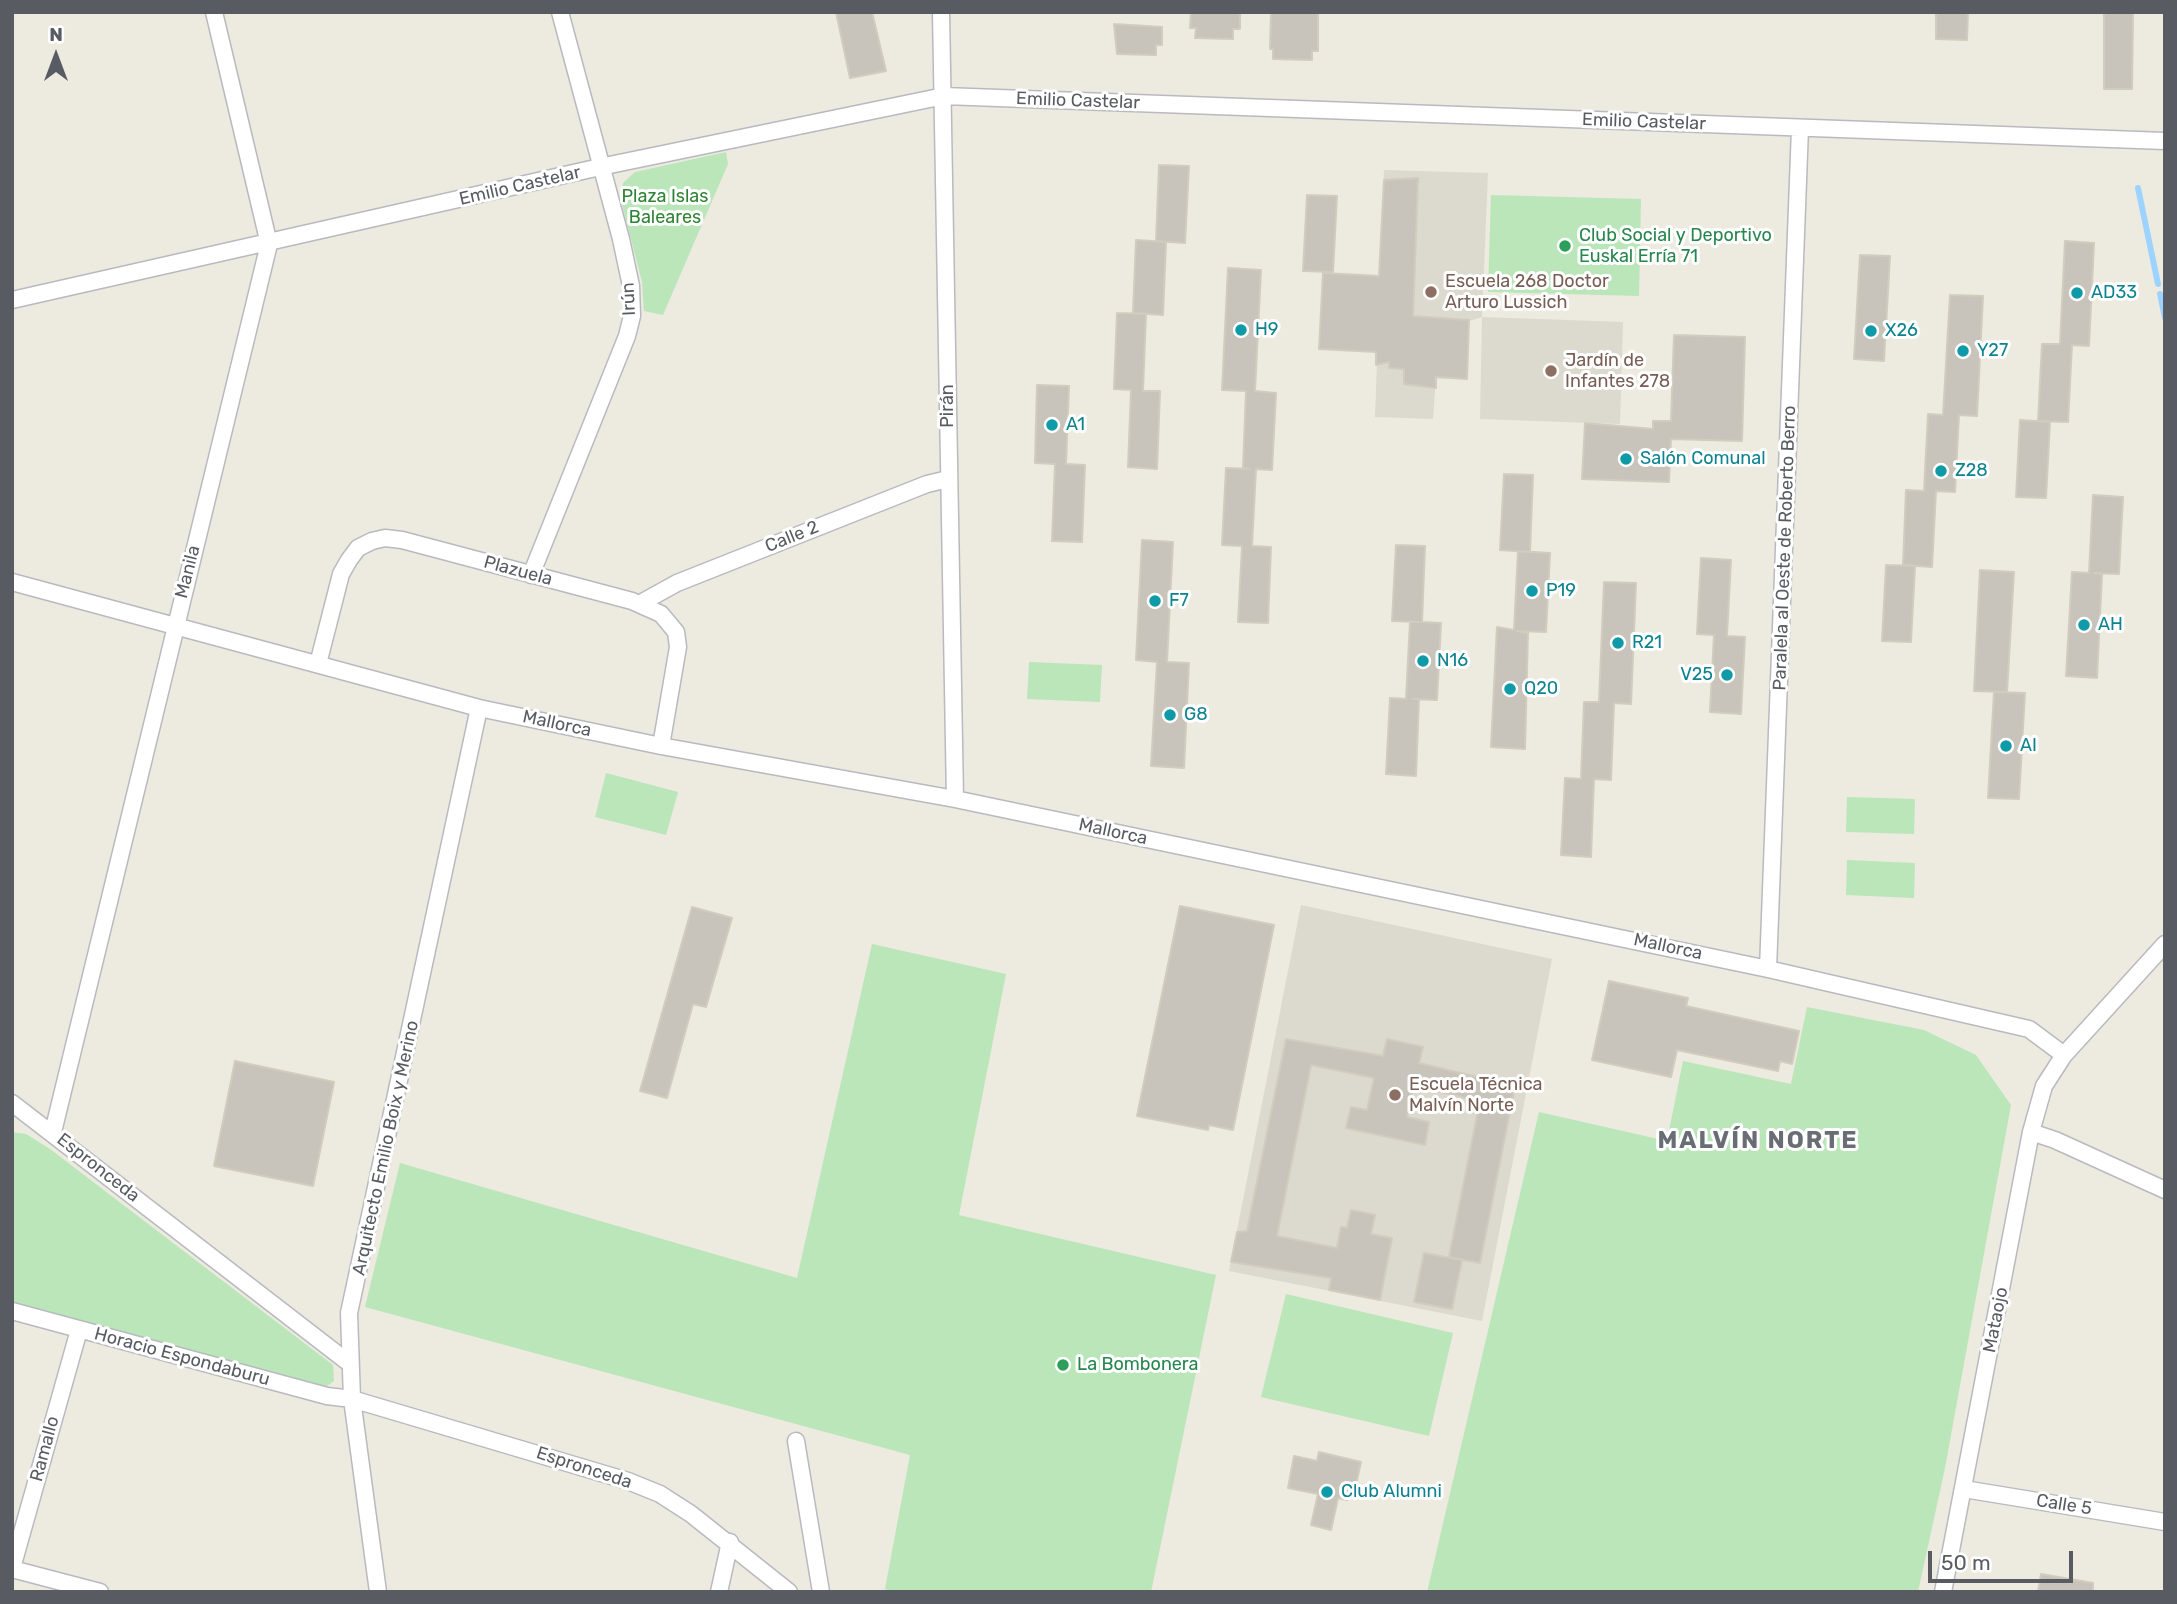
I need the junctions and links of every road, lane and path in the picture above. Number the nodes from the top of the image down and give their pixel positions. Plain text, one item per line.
1 (214, 12) edge
2 (560, 12) edge
3 (941, 12) edge
4 (944, 96) junction
5 (1800, 128) junction
6 (2165, 141) edge
7 (600, 167) junction
8 (269, 244) junction
9 (12, 300) edge
10 (948, 479) junction
11 (531, 575) junction
12 (12, 582) edge
13 (639, 604) junction
14 (175, 625) junction
15 (318, 664) junction
16 (479, 708) junction
17 (661, 746) junction
18 (955, 799) junction
19 (2165, 944) edge
20 (1768, 968) junction
21 (2064, 1055) junction
22 (12, 1103) edge
23 (53, 1132) junction
24 (2031, 1132) junction
25 (2165, 1190) edge
26 (12, 1311) edge
27 (79, 1330) junction
28 (349, 1363) junction
29 (352, 1399) junction
30 (796, 1441) dead end
31 (1964, 1489) junction
32 (2165, 1522) edge
33 (730, 1542) junction
34 (12, 1568) edge
35 (100, 1592) edge
36 (378, 1592) edge
37 (719, 1592) edge
38 (789, 1592) edge
39 (821, 1592) edge
40 (1943, 1592) edge

1 - 8 street, Manila
2 - 7 street, Irún
3 - 4 street, Pirán
4 - 5 street, Emilio Castelar
4 - 7 street, Emilio Castelar
4 - 10 street, Pirán
5 - 6 street, Emilio Castelar
5 - 20 street, Paralela al Oeste de Roberto Berro
7 - 8 street, Emilio Castelar
7 - 11 street, Irún
8 - 9 street, Emilio Castelar
8 - 14 street, Manila
10 - 13 street, Calle 2
10 - 18 street, Pirán
11 - 13 street, Plazuela
11 - 15 street, Plazuela
12 - 14 street, Mallorca
13 - 17 street, Plazuela
14 - 15 street, Mallorca
14 - 23 street, Manila
15 - 16 street, Mallorca
16 - 17 street, Mallorca
16 - 28 street, Arquitecto Emilio Boix y Merino
17 - 18 street, Mallorca
18 - 20 street, Mallorca
19 - 21 street
20 - 21 street, Mallorca
21 - 24 street, Mataojo
22 - 23 street, Espronceda
23 - 28 street, Espronceda
24 - 25 street
24 - 31 street, Mataojo
26 - 27 street, Horacio Espondaburu
27 - 29 street, Horacio Espondaburu
27 - 34 street, Ramallo
28 - 29 street, Arquitecto Emilio Boix y Merino
29 - 33 street, Espronceda
29 - 36 street, Arquitecto Emilio Boix y Merino
30 - 39 street
31 - 32 street, Calle 5
31 - 40 street, Mataojo
33 - 37 street
33 - 38 street, Espronceda
34 - 35 street

